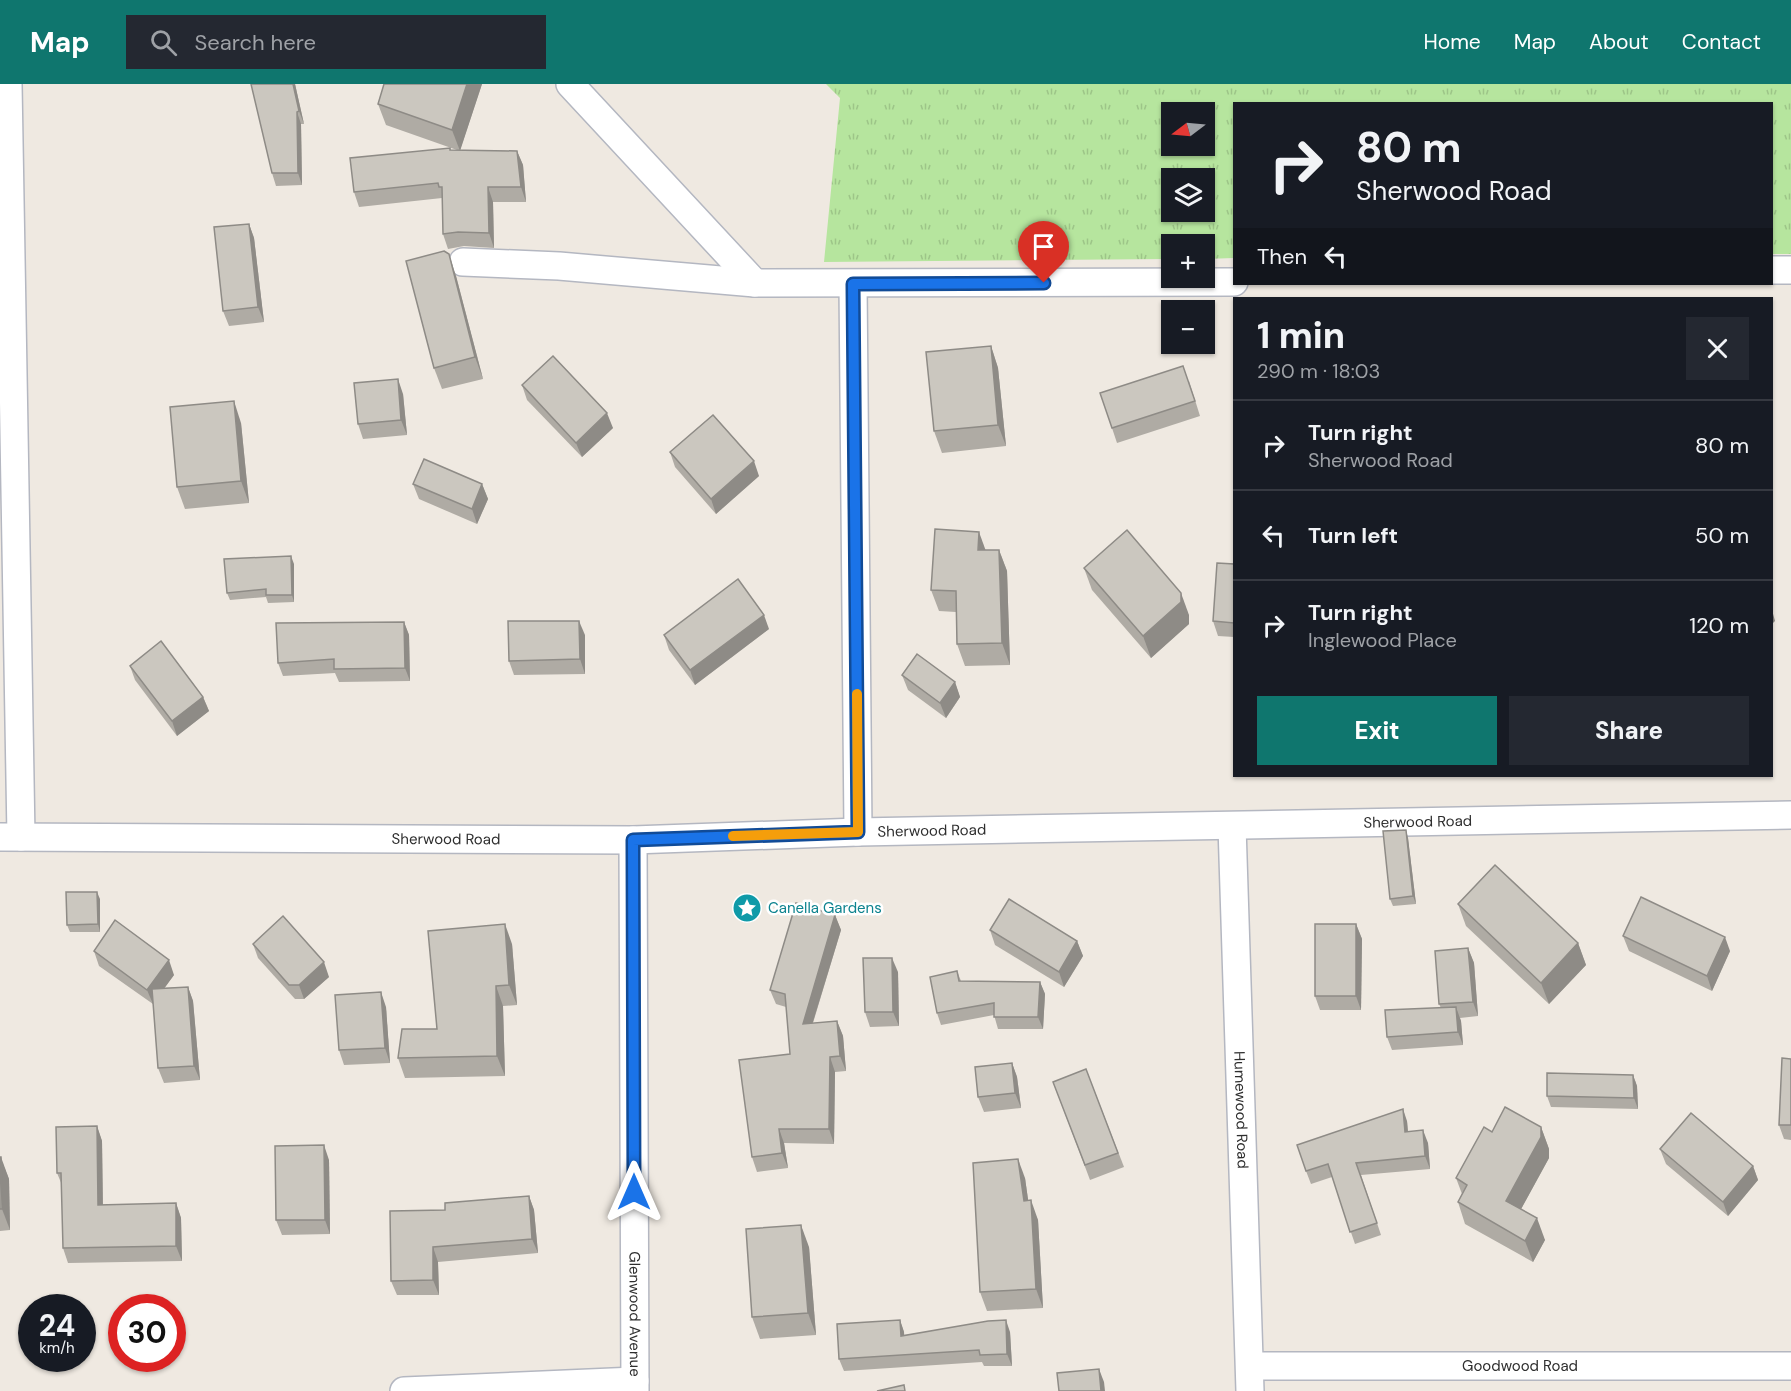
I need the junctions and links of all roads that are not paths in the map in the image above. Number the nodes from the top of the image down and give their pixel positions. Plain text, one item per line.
1 (8, 84) edge
2 (570, 84) edge
3 (463, 262) dead end
4 (1773, 270) edge
5 (1791, 270) edge
6 (1233, 282) edge
7 (755, 283) junction
8 (853, 284) junction
9 (1791, 815) edge
10 (1232, 826) junction
11 (858, 832) junction
12 (11, 837) edge
13 (633, 840) junction
14 (1791, 1366) edge
15 (1250, 1378) edge
16 (635, 1386) edge
17 (404, 1391) edge

1 - 12 street
2 - 7 street
3 - 7 street
4 - 5 street
6 - 8 street
7 - 8 street
8 - 11 street
9 - 10 street, Sherwood Road
10 - 11 street, Sherwood Road
10 - 15 street, Humewood Road
11 - 13 street, Sherwood Road
12 - 13 street, Sherwood Road
13 - 16 street, Glenwood Avenue
14 - 15 street, Goodwood Road
16 - 17 street

